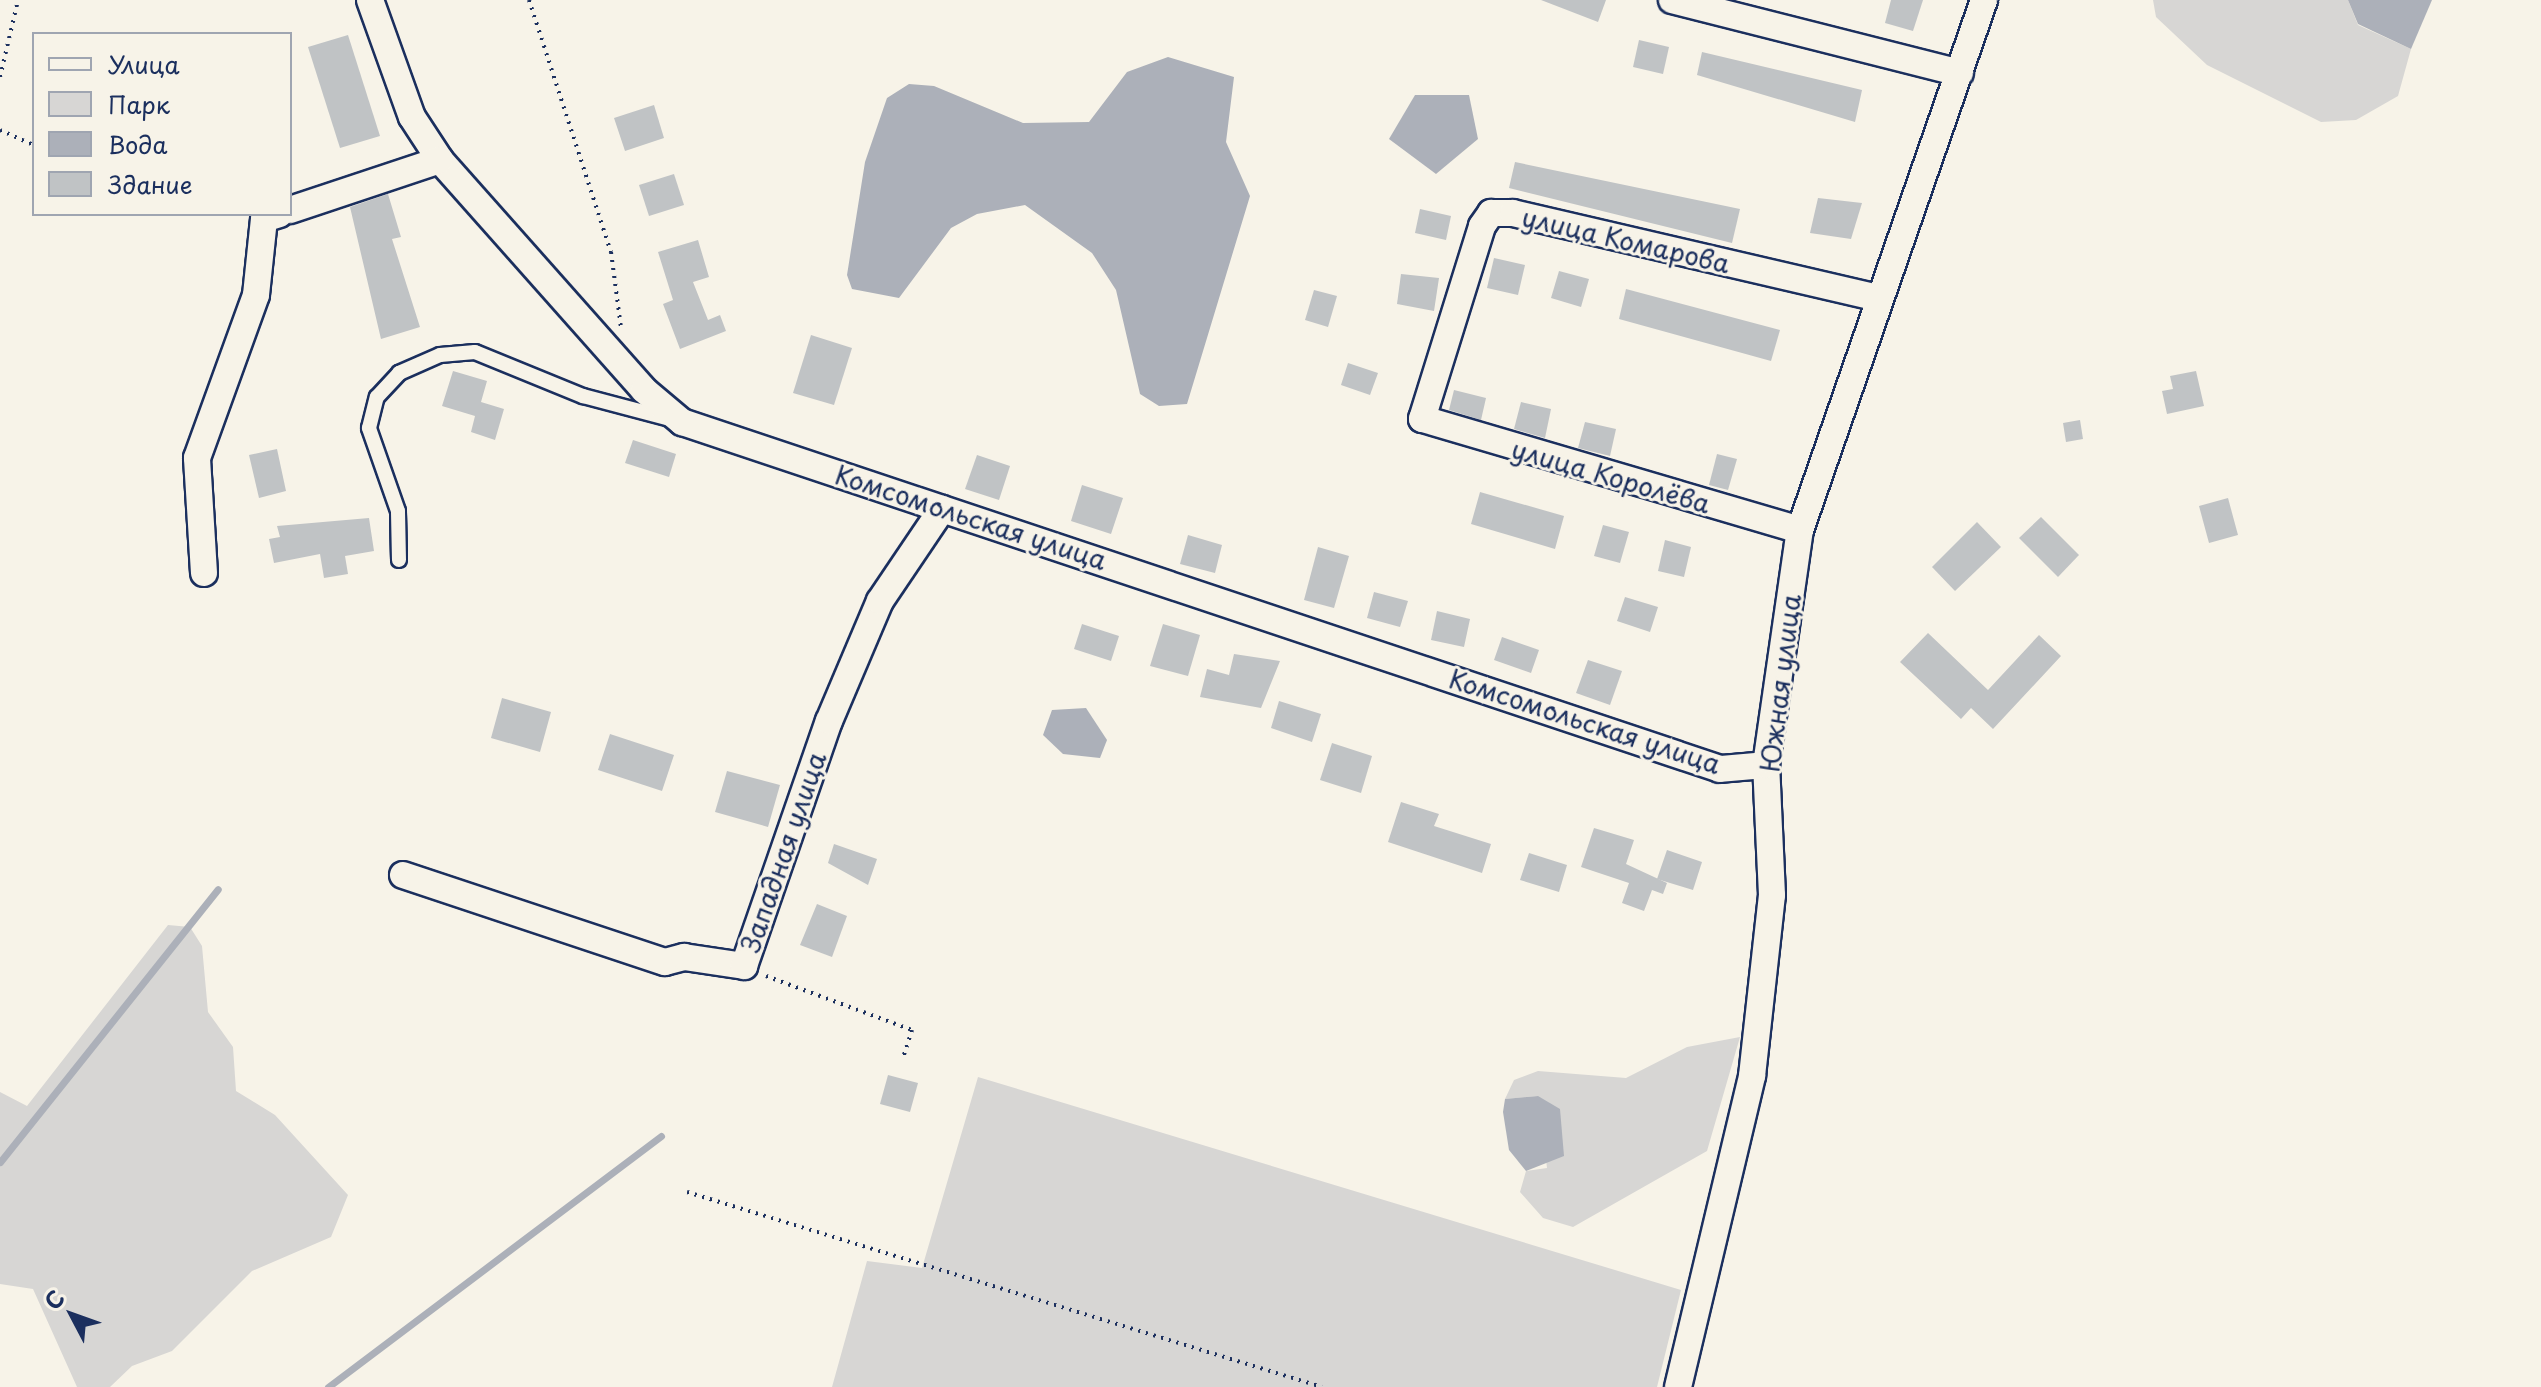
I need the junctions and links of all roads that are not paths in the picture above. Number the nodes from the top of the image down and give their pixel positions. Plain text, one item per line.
1 (370, 0) edge
2 (1672, 0) edge
3 (1984, 0) edge
4 (1960, 73) junction
5 (440, 160) junction
6 (292, 209) edge
7 (273, 216) edge
8 (1879, 298) junction
9 (1422, 419) joint
10 (682, 422) junction
11 (942, 509) junction
12 (1800, 530) junction
13 (399, 560) dead end
14 (204, 573) dead end
15 (1766, 765) junction
16 (403, 875) dead end
17 (1678, 1387) edge

1 - 5 street, Комсомольская улица
2 - 4 street
3 - 4 street, Южная улица
4 - 8 street, Южная улица
5 - 6 street
5 - 10 street, Комсомольская улица
7 - 14 street
8 - 9 street, улица Комарова
8 - 12 street, Южная улица
9 - 12 street, улица Королёва
10 - 11 street, Комсомольская улица
10 - 13 lane
11 - 15 street, Комсомольская улица
11 - 16 street, Западная улица
12 - 15 street, Южная улица
15 - 17 street, Южная улица

